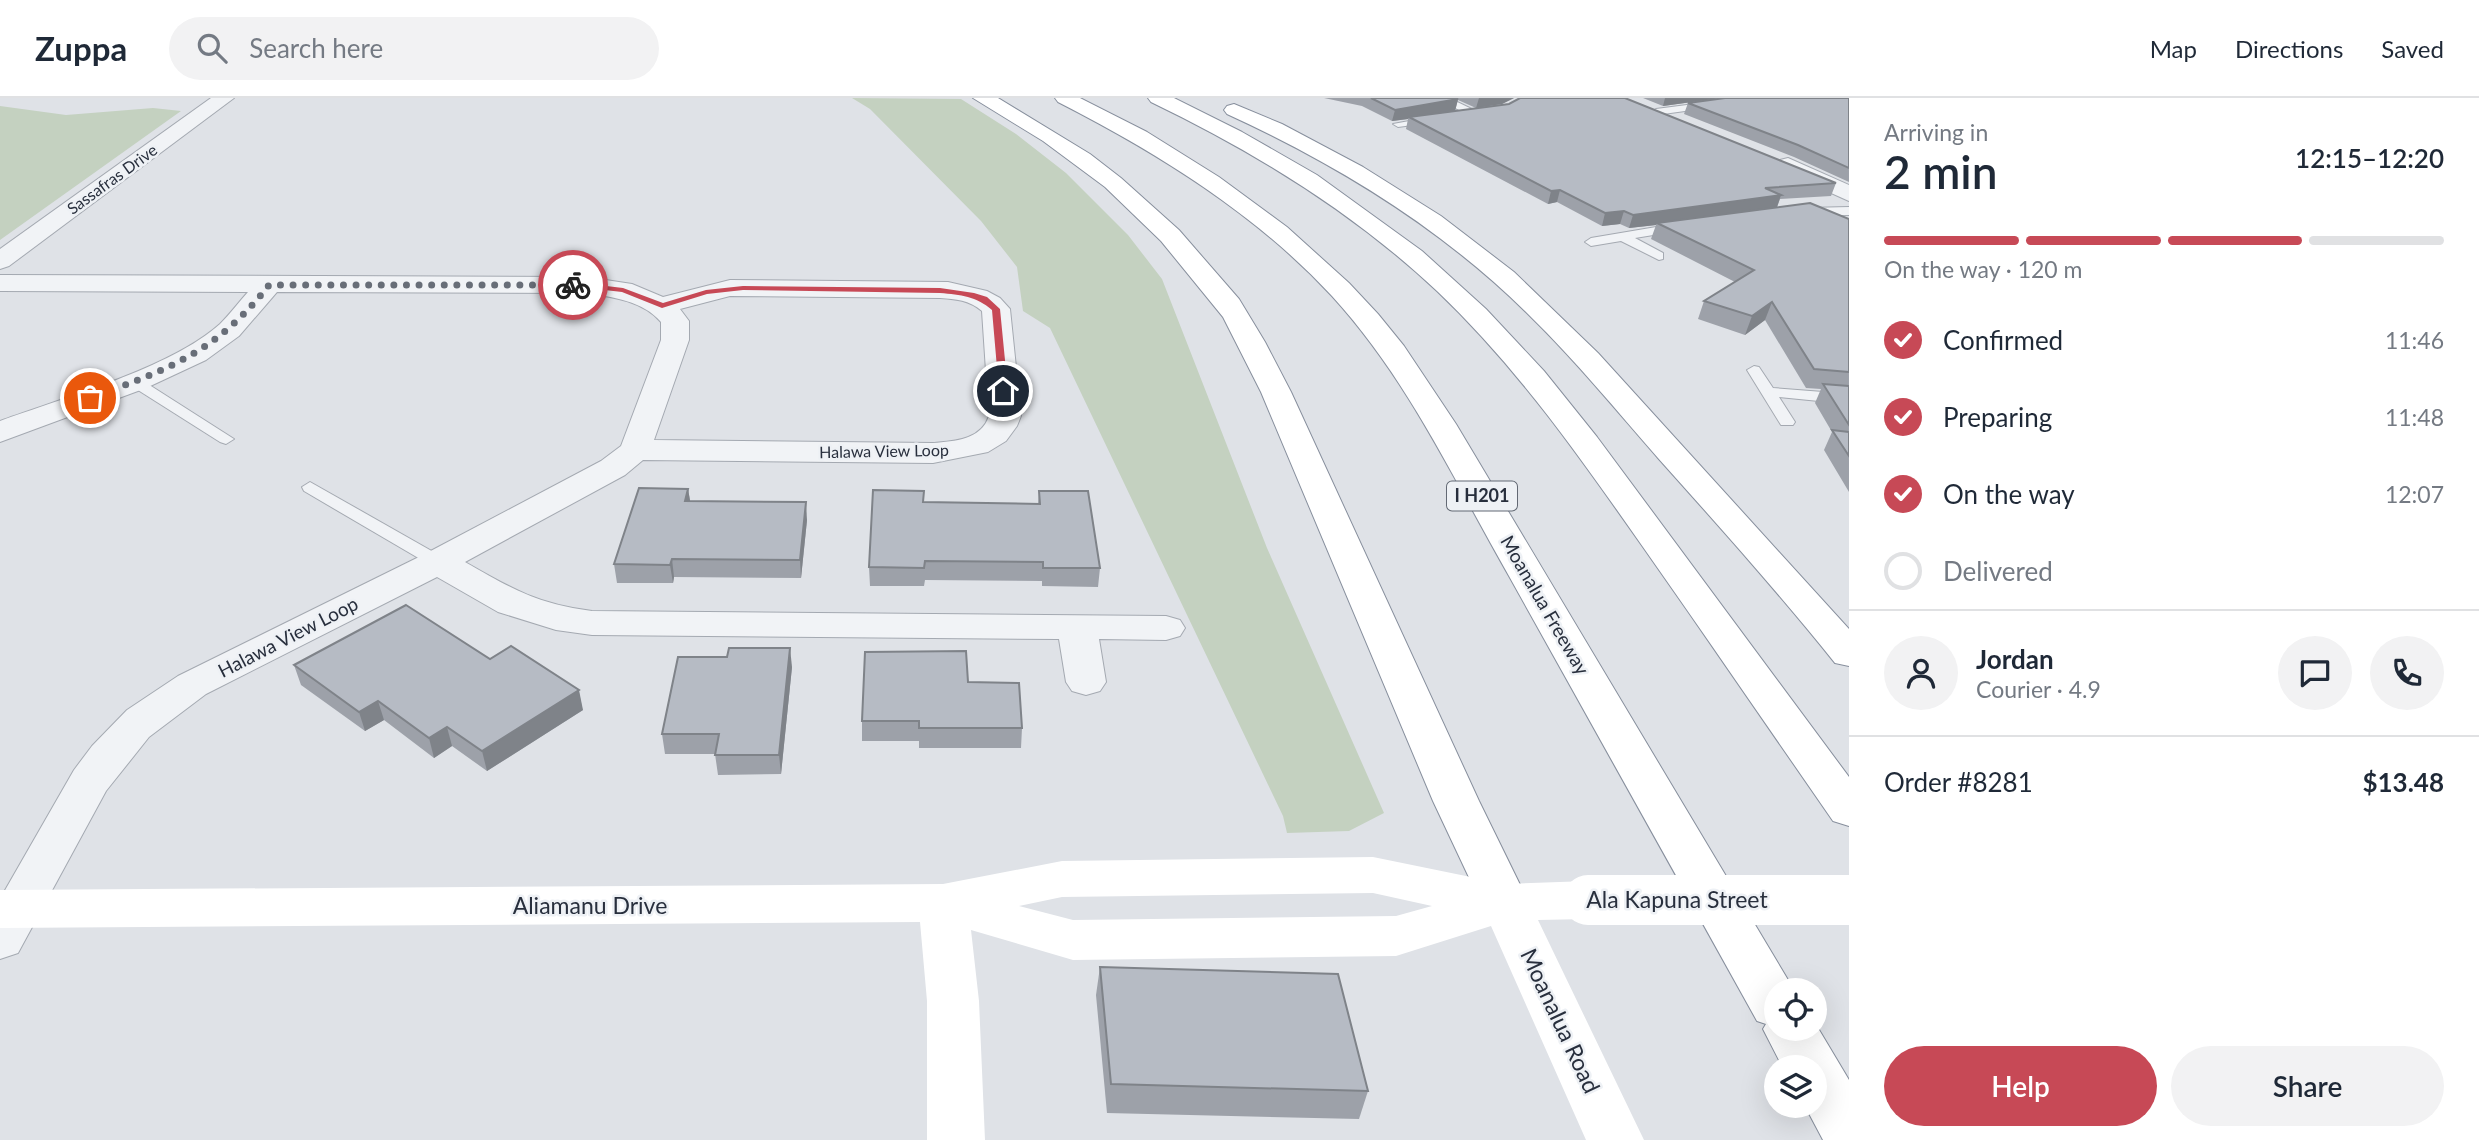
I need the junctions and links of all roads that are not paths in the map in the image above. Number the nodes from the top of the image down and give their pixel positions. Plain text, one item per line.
1 (224, 98) edge
2 (983, 98) edge
3 (1065, 98) edge
4 (1158, 98) edge
5 (1207, 98) edge
6 (1451, 102) edge
7 (1631, 103) edge
8 (1726, 103) edge
9 (1656, 112) junction
10 (1450, 118) edge
11 (1437, 120) edge
12 (1398, 124) edge
13 (1694, 128) edge
14 (1772, 159) edge
15 (1849, 194) edge
16 (1849, 211) edge
17 (1794, 213) edge
18 (1696, 225) edge
19 (1622, 236) junction
20 (1591, 242) dead end
21 (1659, 256) dead end
22 (0, 261) edge
23 (0, 283) edge
24 (269, 285) junction
25 (662, 306) junction
26 (1754, 370) dead end
27 (135, 382) junction
28 (1768, 392) junction
29 (1849, 399) edge
30 (1787, 422) dead end
31 (0, 432) edge
32 (226, 439) dead end
33 (635, 450) junction
34 (310, 487) dead end
35 (438, 562) junction
36 (1077, 627) junction
37 (1166, 628) dead end
38 (1849, 654) edge
39 (1086, 682) dead end
40 (1849, 810) edge
41 (1849, 900) edge
42 (1506, 902) junction
43 (943, 903) junction
44 (7, 919) edge
45 (1764, 985) edge
46 (1827, 1094) edge
47 (1849, 1132) edge
48 (956, 1140) edge
49 (1615, 1140) edge

1 - 22 street, Sassafras Drive
2 - 42 main road, Moanalua Road
3 - 45 main road, Moanalua Freeway / I H201
4 - 40 main road
5 - 38 main road
6 - 10 lane
7 - 9 street
8 - 9 lane
9 - 13 street
11 - 12 lane
14 - 15 street
16 - 17 lane
18 - 19 lane
19 - 20 lane
19 - 21 lane
23 - 24 street
24 - 25 street
24 - 27 street
25 - 33 street
25 - 33 street, Halawa View Loop
26 - 28 lane
27 - 31 street
27 - 32 lane
28 - 29 lane
28 - 30 lane
33 - 35 street, Halawa View Loop
34 - 35 lane
35 - 36 street
35 - 44 street, Halawa View Loop
36 - 37 street
36 - 39 street
41 - 42 main road, Ala Kapuna Street, bridge
42 - 43 main road, Ala Kapuna Street
42 - 49 main road, Moanalua Road
43 - 44 main road, Aliamanu Drive
43 - 48 main road
46 - 47 main road

